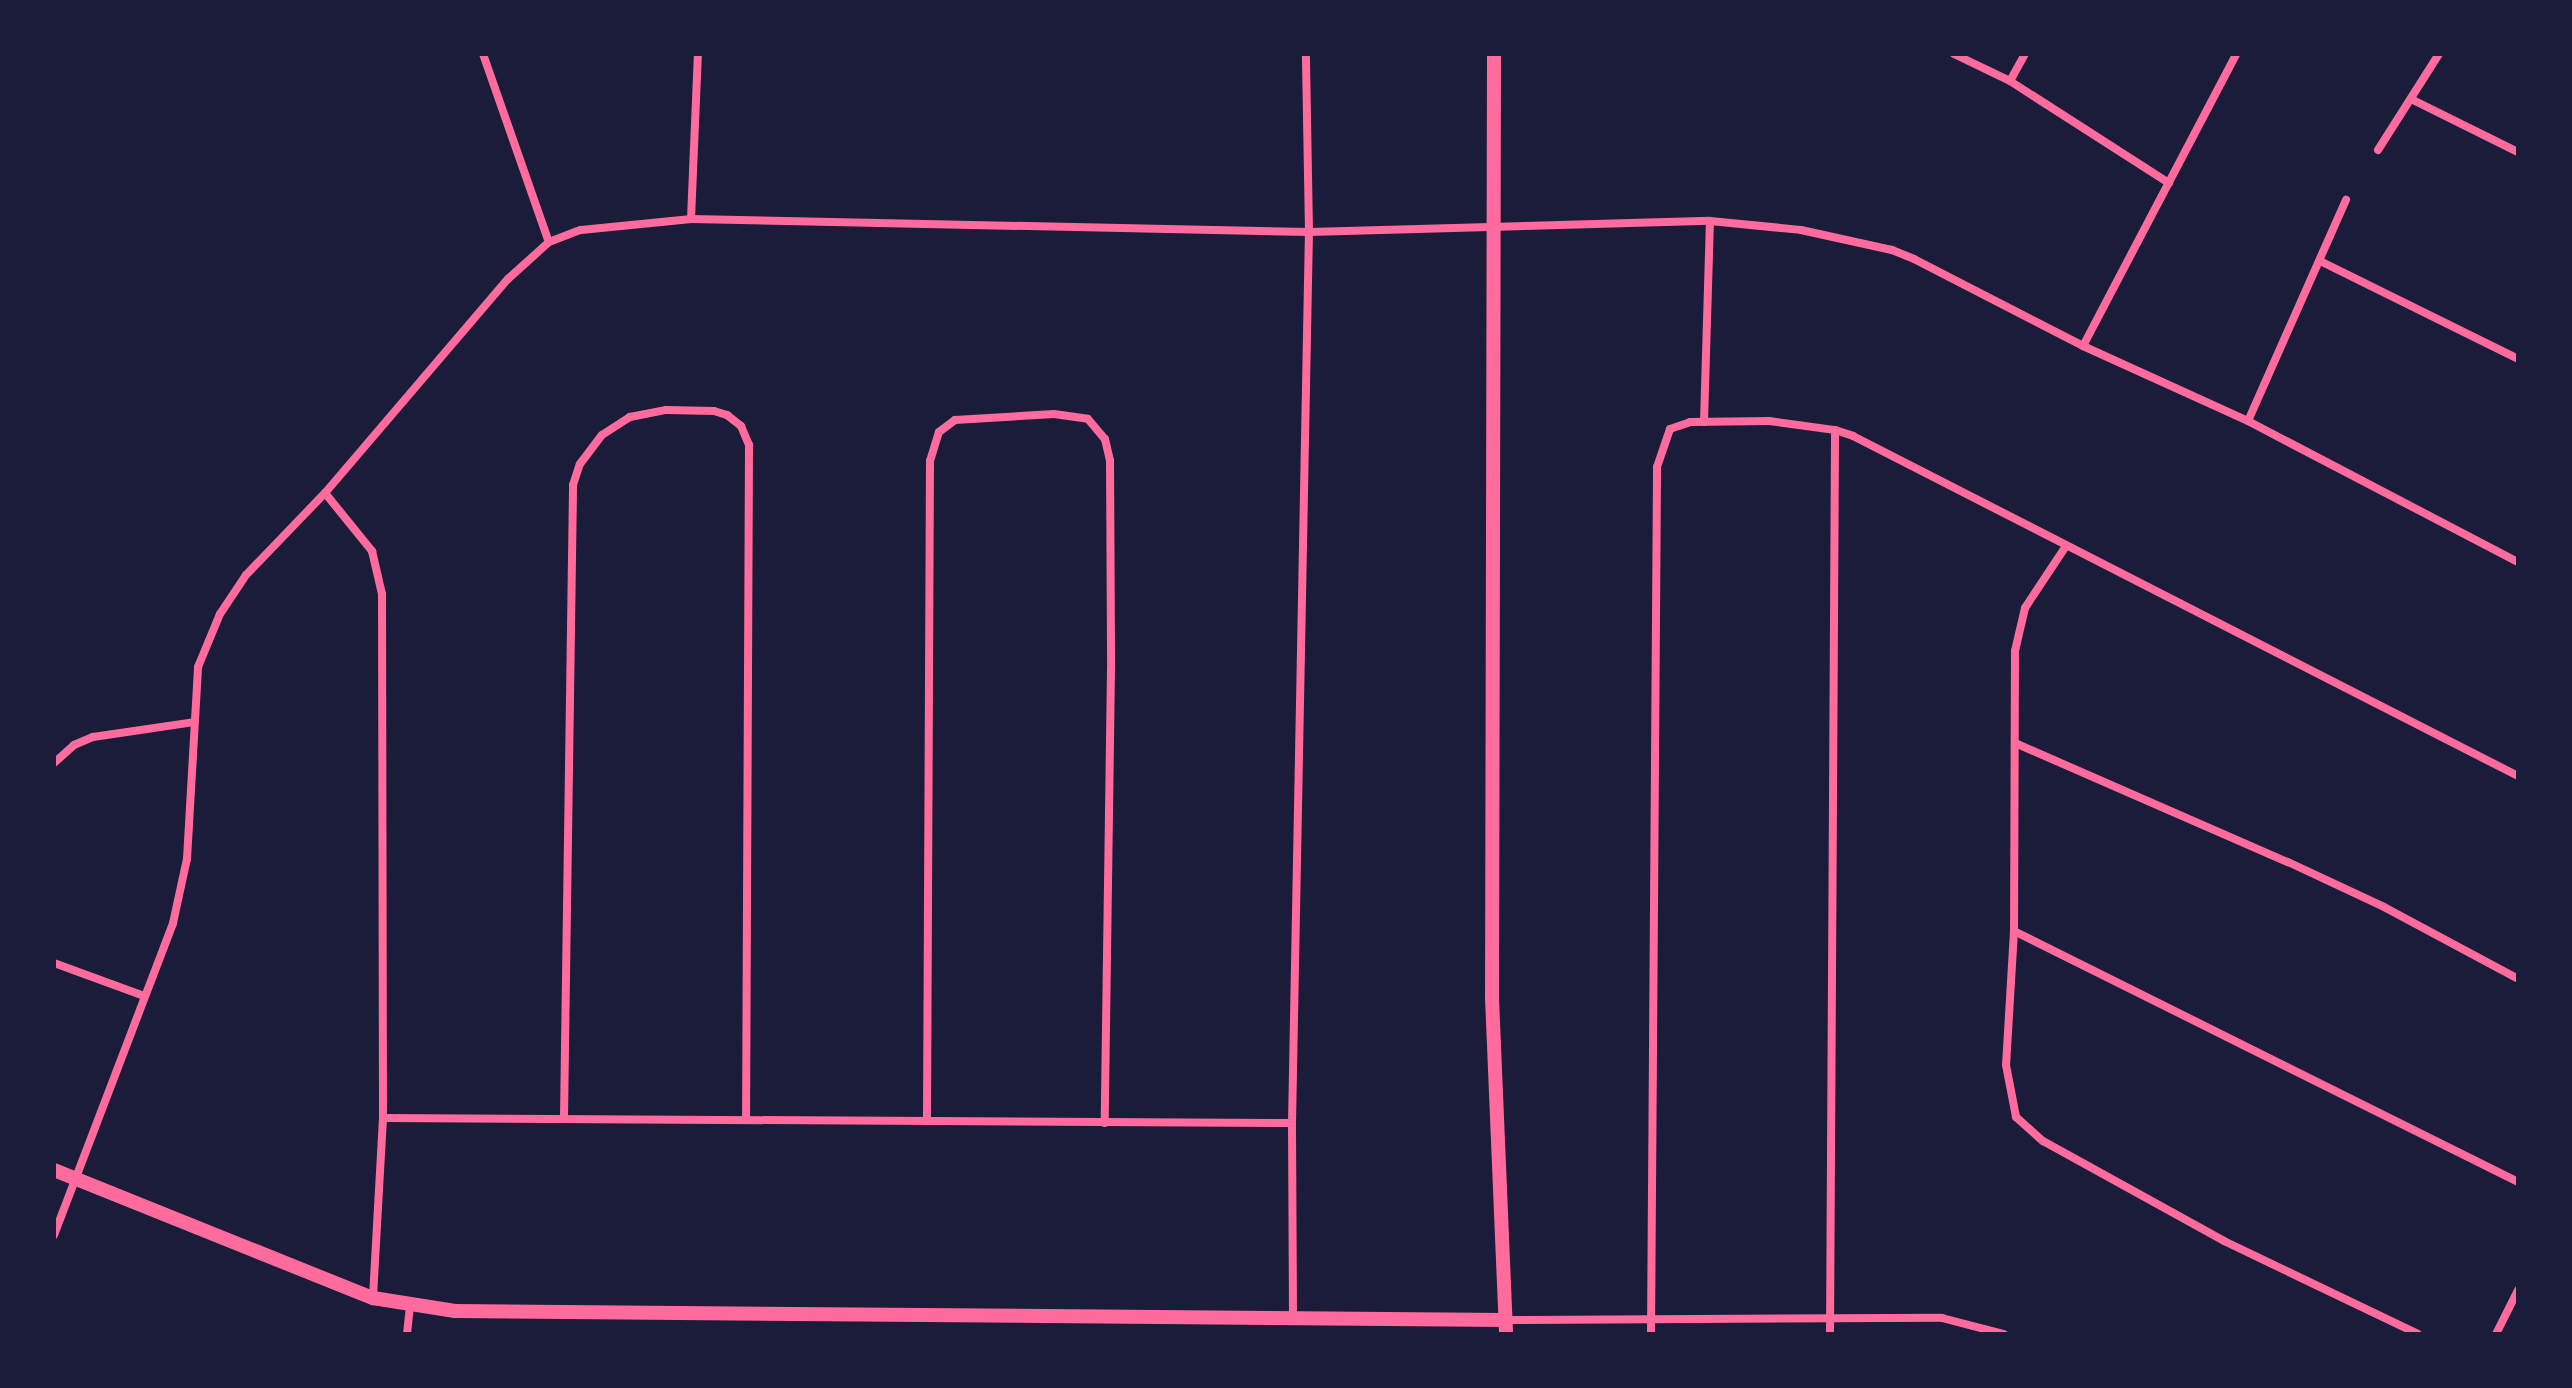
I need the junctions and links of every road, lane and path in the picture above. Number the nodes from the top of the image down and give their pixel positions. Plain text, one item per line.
1 (483, 54) edge
2 (698, 54) edge
3 (1306, 54) edge
4 (1494, 54) edge
5 (1954, 54) edge
6 (2025, 54) edge
7 (2236, 54) edge
8 (2439, 54) edge
9 (2010, 81) junction
10 (2411, 99) junction
11 (2378, 150) dead end
12 (2518, 152) edge
13 (2169, 183) junction
14 (2346, 200) dead end
15 (691, 219) junction
16 (1710, 221) junction
17 (1494, 229) junction
18 (1309, 232) junction
19 (549, 242) junction
20 (2320, 261) junction
21 (2083, 346) junction
22 (2518, 359) edge
23 (2248, 421) junction
24 (1704, 422) junction
25 (1835, 430) junction
26 (325, 493) junction
27 (2066, 546) junction
28 (2518, 562) edge
29 (194, 722) junction
30 (2015, 743) junction
31 (54, 763) edge
32 (2518, 776) edge
33 (2014, 931) junction
34 (54, 963) edge
35 (2518, 979) edge
36 (144, 996) junction
37 (564, 1117) junction
38 (383, 1118) junction
39 (746, 1120) junction
40 (927, 1121) junction
41 (1105, 1123) junction
42 (1292, 1123) junction
43 (54, 1170) edge
44 (78, 1179) junction
45 (2518, 1182) edge
46 (54, 1235) edge
47 (2518, 1290) edge
48 (373, 1298) junction
49 (410, 1305) junction
50 (1293, 1318) junction
51 (1651, 1318) junction
52 (1830, 1319) junction
53 (1506, 1327) edge
54 (407, 1334) edge
55 (1651, 1334) edge
56 (1830, 1334) edge
57 (2004, 1334) edge
58 (2418, 1334) edge
59 (2496, 1334) edge

1 - 19 street
2 - 15 street
3 - 18 street
4 - 17 street
5 - 9 street
6 - 9 street
7 - 13 street
8 - 10 street
9 - 13 street
10 - 11 street
10 - 12 street
13 - 21 street
14 - 20 street
15 - 18 street
15 - 19 street
16 - 17 street
16 - 21 street
16 - 24 street
17 - 18 street
17 - 53 street
18 - 42 street
19 - 26 street
20 - 22 street
20 - 23 street
21 - 23 street
23 - 28 street
24 - 25 street
24 - 51 street
25 - 27 street
25 - 52 street
26 - 29 street
26 - 38 street
27 - 30 street
27 - 32 street
29 - 31 street
29 - 36 street
30 - 33 street
30 - 35 street
33 - 45 street
33 - 58 street
34 - 36 street
36 - 44 street
37 - 38 street
37 - 39 street
37 - 39 street
38 - 48 street
39 - 40 street
40 - 41 street
40 - 41 street
41 - 42 street
42 - 50 street
43 - 44 street
44 - 46 street
44 - 48 street
47 - 59 street
48 - 49 street
49 - 50 street
49 - 54 street
50 - 53 street
51 - 52 street
51 - 53 street
51 - 55 street
52 - 56 street
52 - 57 street

